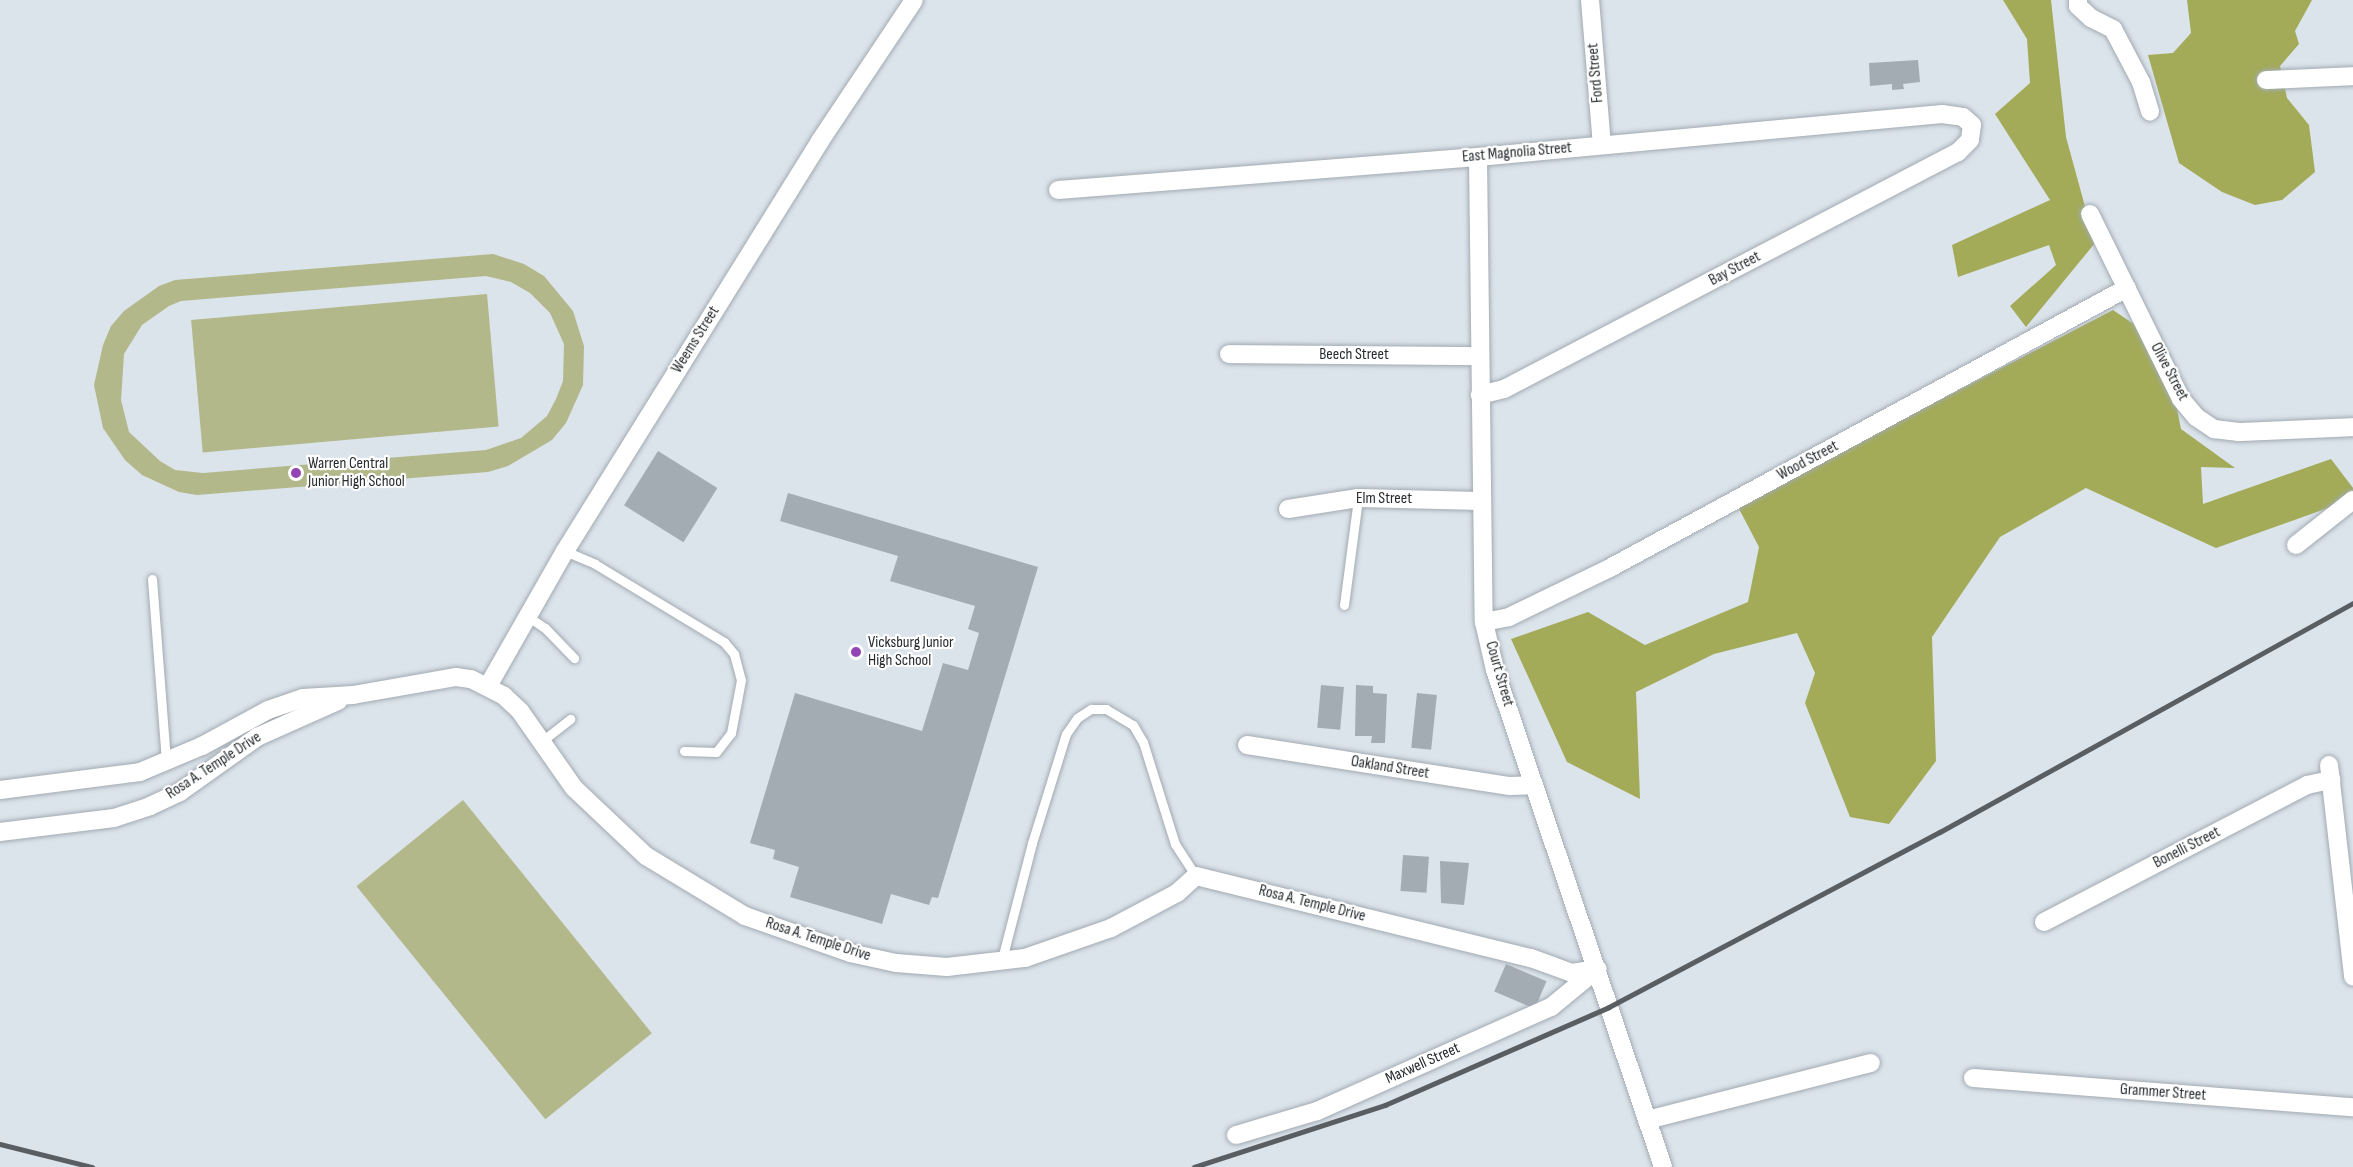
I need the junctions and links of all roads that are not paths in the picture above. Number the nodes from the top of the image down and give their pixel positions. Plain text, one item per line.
1 (914, 0) edge
2 (1590, 0) edge
3 (2078, 0) edge
4 (2353, 76) edge
5 (2266, 80) dead end
6 (2150, 112) dead end
7 (1972, 125) joint
8 (1602, 145) junction
9 (1478, 157) junction
10 (1058, 190) dead end
11 (2090, 214) dead end
12 (2127, 288) junction
13 (1229, 354) dead end
14 (1480, 356) junction
15 (1480, 395) junction
16 (2353, 427) edge
17 (1358, 498) junction
18 (2353, 500) edge
19 (1481, 501) junction
20 (1288, 509) dead end
21 (2296, 545) dead end
22 (565, 551) junction
23 (152, 579) dead end
24 (1344, 605) dead end
25 (527, 616) junction
26 (1484, 622) junction
27 (574, 658) dead end
28 (488, 686) junction
29 (353, 695) junction
30 (570, 719) dead end
31 (542, 741) junction
32 (1247, 745) dead end
33 (684, 751) dead end
34 (166, 763) junction
35 (1534, 785) junction
36 (0, 790) edge
37 (0, 832) edge
38 (1196, 876) junction
39 (2044, 922) dead end
40 (1002, 963) junction
41 (1598, 969) junction
42 (2353, 976) edge
43 (1870, 1063) dead end
44 (1973, 1078) dead end
45 (2353, 1107) edge
46 (1647, 1120) junction
47 (1236, 1135) dead end
48 (1663, 1167) edge

1 - 22 street, Weems Street
2 - 8 street, Ford Street
3 - 6 street
4 - 5 street
7 - 8 street, East Magnolia Street
7 - 15 street, Bay Street
8 - 9 street, East Magnolia Street
9 - 10 street, East Magnolia Street
9 - 14 street, Court Street
11 - 12 street, Olive Street
12 - 16 street, Olive Street
12 - 26 street, Wood Street
13 - 14 street, Beech Street
14 - 15 street, Court Street
15 - 19 street, Court Street
17 - 19 street, Elm Street
17 - 20 street, Elm Street
17 - 24 lane
18 - 21 street
19 - 26 street, Court Street
22 - 25 street, Weems Street
22 - 33 lane
23 - 34 lane
25 - 27 lane
25 - 28 street, Weems Street
26 - 35 street, Court Street
28 - 29 street, Rosa A. Temple Drive
28 - 31 street, Rosa A. Temple Drive
29 - 34 street, Rosa A. Temple Drive
29 - 37 street, Rosa A. Temple Drive
30 - 31 lane
31 - 40 street, Rosa A. Temple Drive
32 - 35 street, Oakland Street
34 - 36 street, Rosa A. Temple Drive
35 - 41 street, Court Street
38 - 40 street, Rosa A. Temple Drive
38 - 40 lane
38 - 41 street, Rosa A. Temple Drive
39 - 42 street, Bonelli Street
41 - 46 street, Court Street
41 - 47 street, Maxwell Street
43 - 46 street
44 - 45 street, Grammer Street
46 - 48 street, Court Street

